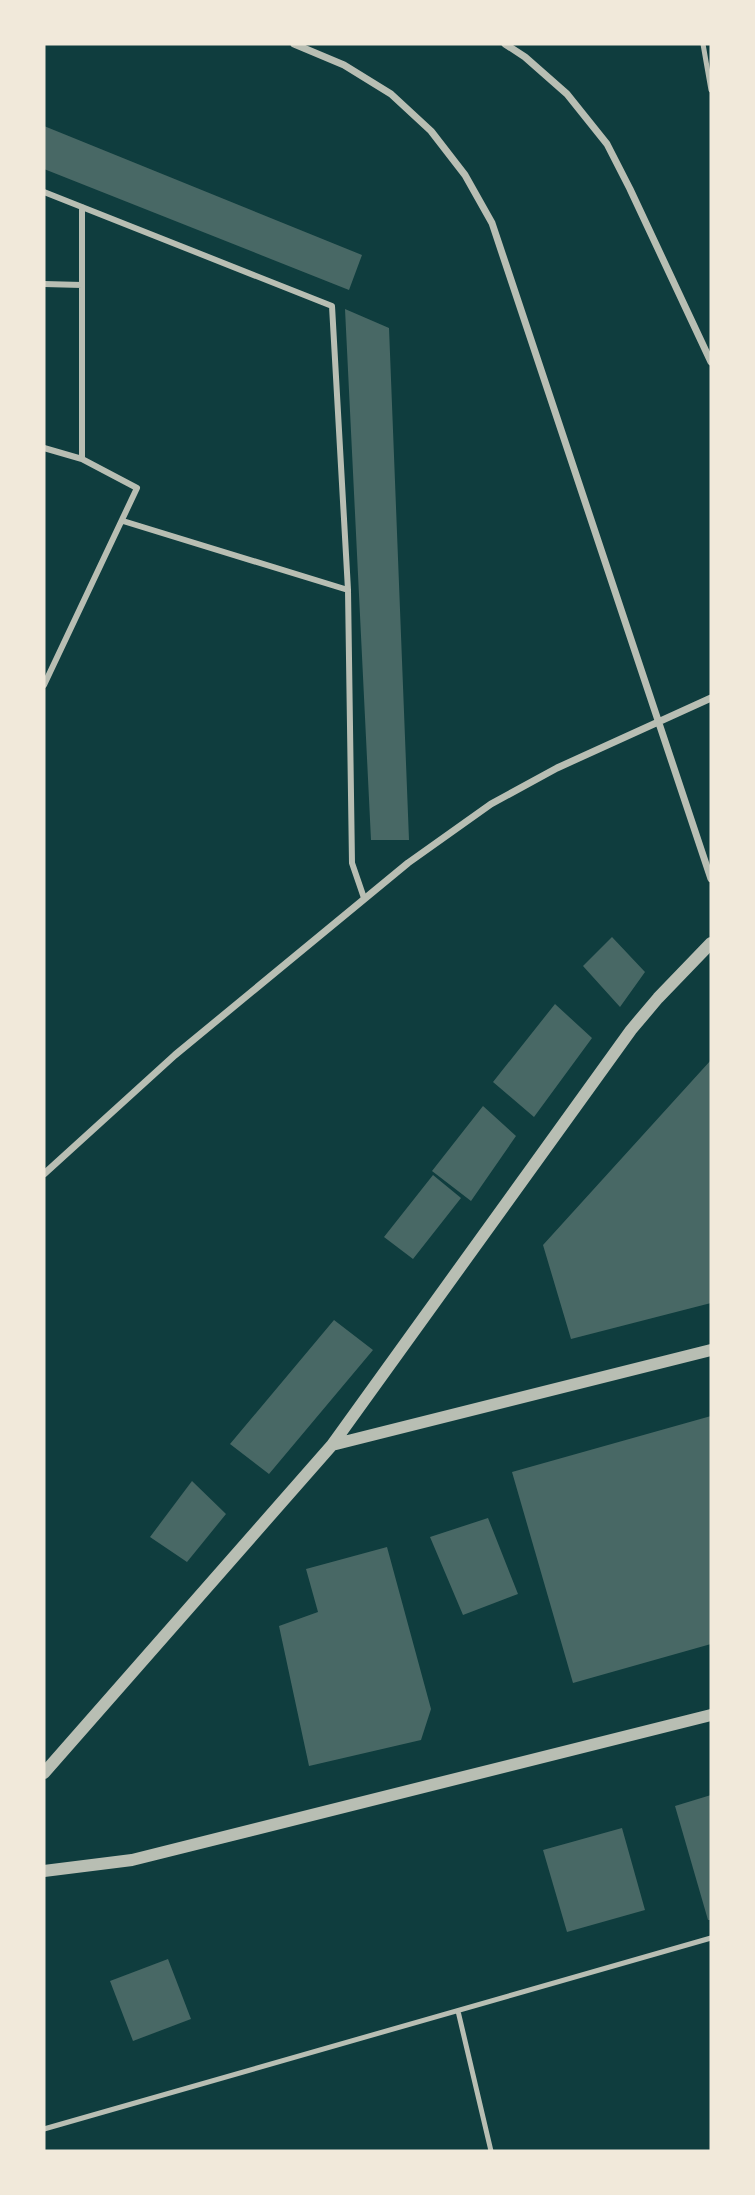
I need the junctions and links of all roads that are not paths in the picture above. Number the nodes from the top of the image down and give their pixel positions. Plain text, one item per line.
1 (294, 44) edge
2 (505, 44) edge
3 (703, 44) edge
4 (711, 90) edge
5 (44, 192) edge
6 (82, 207) junction
7 (44, 284) edge
8 (82, 285) junction
9 (711, 362) edge
10 (44, 448) edge
11 (82, 459) junction
12 (123, 521) junction
13 (348, 590) junction
14 (44, 684) edge
15 (711, 698) edge
16 (711, 879) edge
17 (364, 898) junction
18 (711, 943) edge
19 (44, 1174) edge
20 (711, 1350) edge
21 (332, 1445) junction
22 (711, 1715) edge
23 (44, 1773) edge
24 (44, 1871) edge
25 (711, 1938) edge
26 (458, 2011) junction
27 (44, 2129) edge
28 (491, 2151) edge

1 - 16 street
2 - 9 street
3 - 4 lane
5 - 6 street
6 - 8 street
6 - 13 street
7 - 8 street
8 - 11 street
10 - 11 street
11 - 12 street
12 - 13 street
12 - 14 street
13 - 17 street
15 - 17 street
17 - 19 street
18 - 21 street
20 - 21 street
21 - 23 street
22 - 24 street
25 - 26 lane
26 - 27 lane
26 - 28 lane

